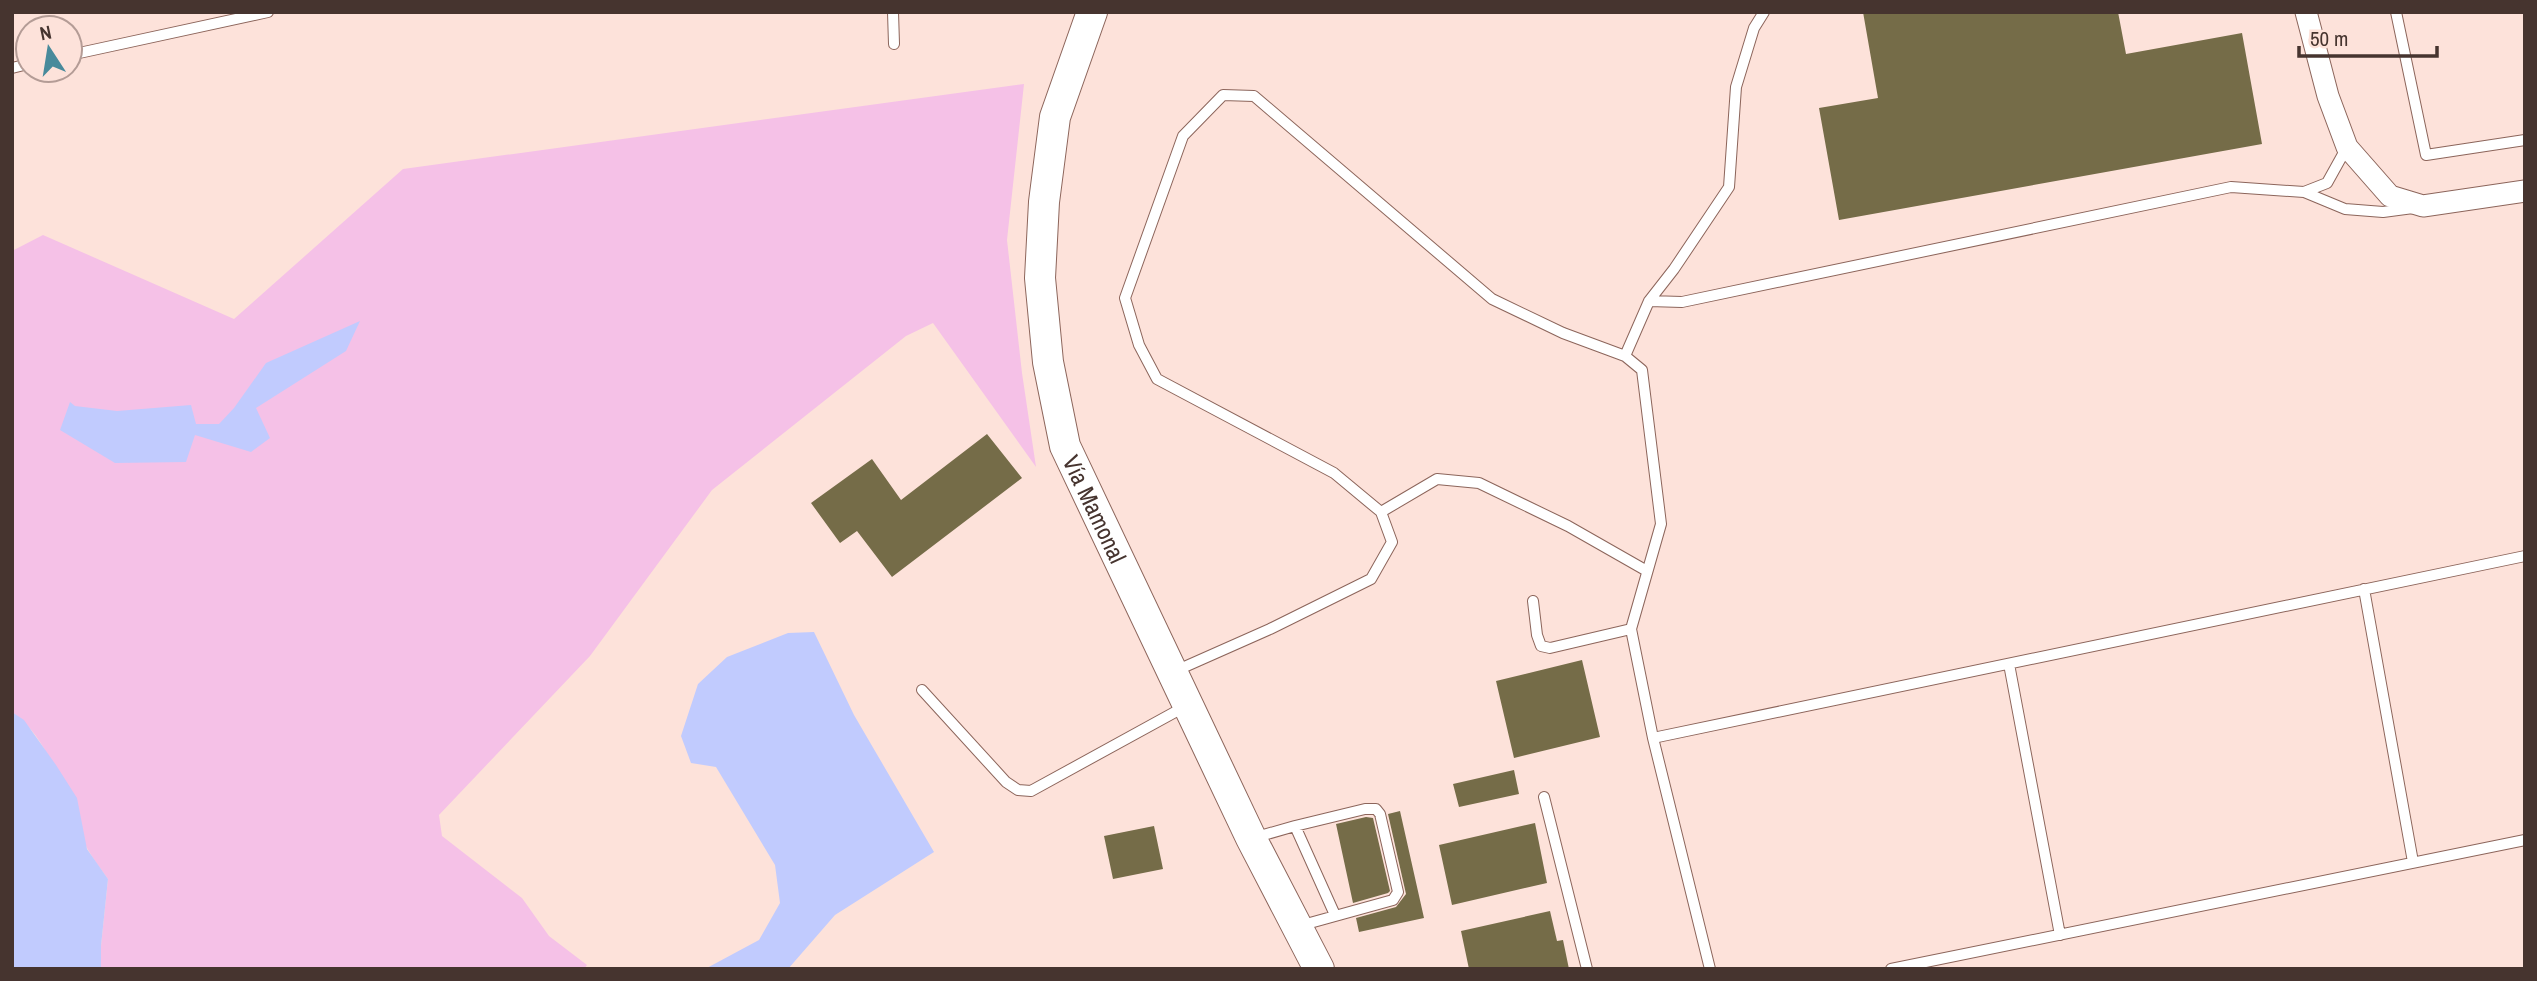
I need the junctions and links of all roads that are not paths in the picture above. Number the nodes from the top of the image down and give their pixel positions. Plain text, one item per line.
1 (268, 12) edge
2 (893, 12) edge
3 (1092, 12) edge
4 (1764, 12) edge
5 (2306, 12) edge
6 (2396, 12) edge
7 (894, 44) dead end
8 (84, 52) edge
9 (2525, 140) edge
10 (2347, 147) junction
11 (2525, 191) edge
12 (2304, 192) junction
13 (2423, 206) junction
14 (1649, 301) junction
15 (1625, 356) junction
16 (1381, 512) junction
17 (2525, 556) edge
18 (1647, 571) junction
19 (2364, 589) junction
20 (1533, 601) dead end
21 (1631, 629) junction
22 (2009, 664) junction
23 (1174, 672) junction
24 (922, 690) dead end
25 (1188, 704) junction
26 (1653, 738) junction
27 (1544, 797) dead end
28 (1295, 826) junction
29 (1251, 838) junction
30 (2525, 839) edge
31 (2413, 862) junction
32 (1335, 915) junction
33 (1296, 927) junction
34 (2060, 935) junction
35 (1318, 969) edge
36 (1587, 969) edge
37 (1710, 969) edge
38 (1891, 969) edge

1 - 8 lane
2 - 7 lane
3 - 23 street, Vía Mamonal
4 - 14 lane
5 - 10 street
6 - 9 lane
10 - 12 lane
10 - 13 street
11 - 13 street
12 - 13 lane
12 - 14 lane
14 - 15 lane
15 - 16 lane
15 - 18 lane
16 - 18 lane
16 - 23 lane
17 - 19 lane
18 - 21 lane
19 - 22 lane
19 - 31 lane
20 - 21 lane
21 - 26 lane
22 - 26 lane
22 - 34 lane
23 - 25 street, Vía Mamonal
24 - 25 lane
25 - 29 street, Vía Mamonal
26 - 37 lane
27 - 36 lane
28 - 29 lane
28 - 32 lane
28 - 32 lane
29 - 33 street, Vía Mamonal
30 - 31 lane
31 - 34 lane
32 - 33 lane
33 - 35 street, Vía Mamonal
34 - 38 lane

